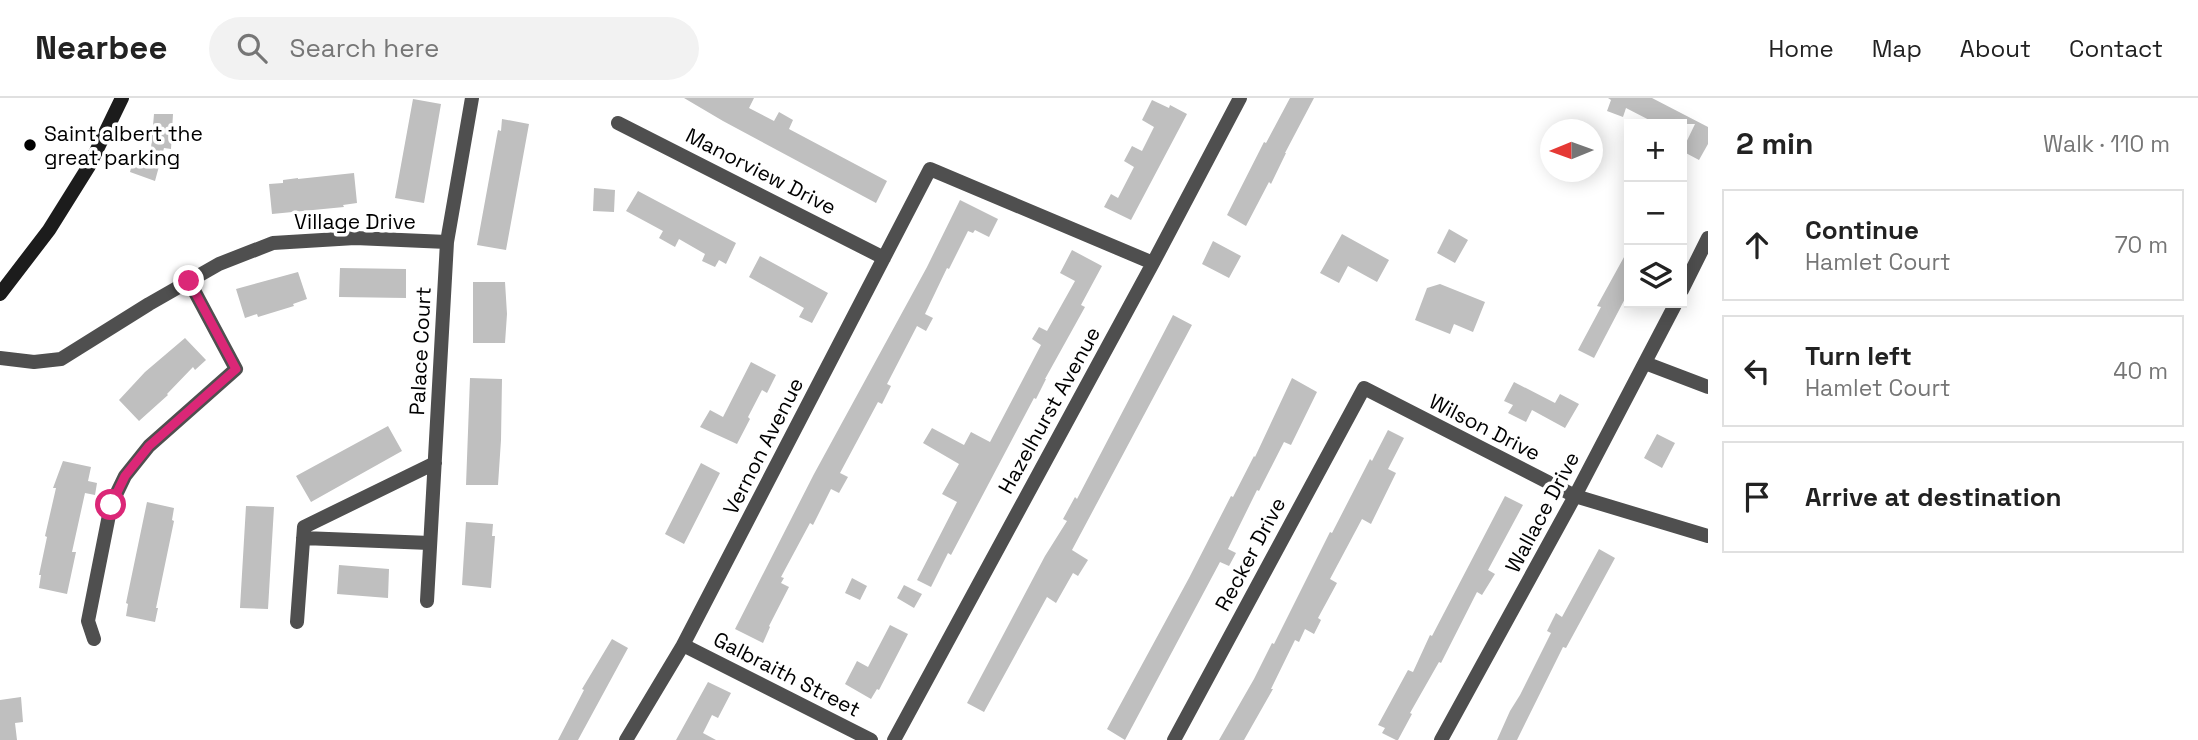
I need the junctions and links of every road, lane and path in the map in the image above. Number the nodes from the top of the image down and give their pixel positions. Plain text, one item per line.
1 (122, 98) edge
2 (472, 98) edge
3 (1221, 98) edge
4 (1238, 102) edge
5 (618, 123) dead end
6 (1708, 238) edge
7 (447, 242) junction
8 (884, 258) junction
9 (1153, 263) junction
10 (1687, 280) edge
11 (189, 281) junction
12 (0, 295) edge
13 (1673, 308) edge
14 (0, 358) edge
15 (1645, 363) junction
16 (1708, 387) edge
17 (1364, 388) joint
18 (435, 463) junction
19 (1575, 496) junction
20 (1708, 536) edge
21 (303, 538) junction
22 (430, 543) junction
23 (427, 601) dead end
24 (297, 622) dead end
25 (94, 639) dead end
26 (683, 645) junction
27 (626, 740) edge
28 (871, 740) edge
29 (894, 740) edge
30 (1174, 740) edge
31 (1441, 740) edge

1 - 12 street
2 - 7 street, Palace Court
3 - 4 street
4 - 9 street, Hazelhurst Avenue
5 - 8 street, Manorview Drive
6 - 10 street
7 - 11 street, Village Drive
7 - 18 street, Palace Court
8 - 9 street, Vernon Avenue
8 - 26 street, Vernon Avenue
9 - 29 street, Hazelhurst Avenue
11 - 14 street, Village Drive
11 - 25 street
13 - 15 street, Wallace Drive
15 - 16 street
15 - 19 street, Wallace Drive
17 - 19 street, Wilson Drive
17 - 30 street, Recker Drive
18 - 21 street
18 - 22 street, Palace Court
19 - 20 street, Wilson Drive
19 - 31 street, Wallace Drive
21 - 22 street
21 - 24 street
22 - 23 street, Palace Court
26 - 27 street, Vernon Avenue
26 - 28 street, Galbraith Street

